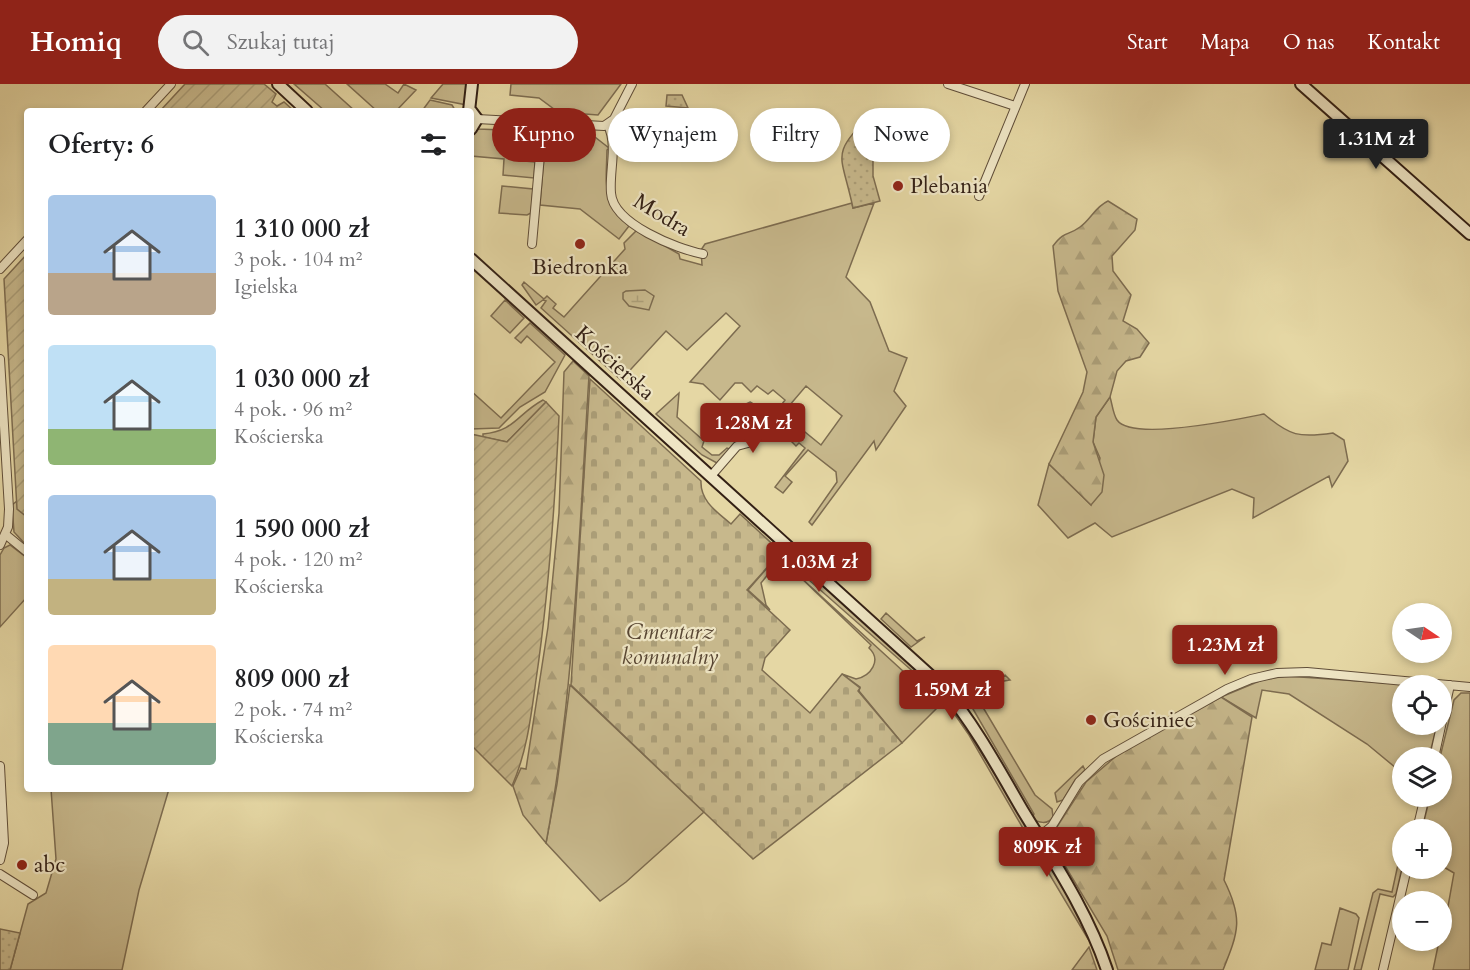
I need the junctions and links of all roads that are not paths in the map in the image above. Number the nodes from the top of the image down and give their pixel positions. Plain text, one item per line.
1 (171, 84) edge
2 (278, 84) edge
3 (472, 84) edge
4 (632, 84) edge
5 (948, 84) edge
6 (1025, 84) edge
7 (1301, 84) edge
8 (1015, 106) junction
9 (149, 108) edge
10 (304, 108) edge
11 (470, 108) edge
12 (618, 108) edge
13 (474, 115) edge
14 (492, 117) edge
15 (596, 124) edge
16 (608, 125) edge
17 (539, 162) edge
18 (612, 162) edge
19 (979, 196) dead end
20 (1470, 234) edge
21 (24, 243) edge
22 (532, 244) dead end
23 (703, 254) dead end
24 (474, 263) edge
25 (0, 269) edge
26 (0, 359) edge
27 (773, 414) dead end
28 (711, 476) junction
29 (5, 534) junction
30 (0, 545) edge
31 (24, 550) edge
32 (1392, 680) edge
33 (1452, 685) edge
34 (1470, 687) edge
35 (0, 766) edge
36 (1039, 837) junction
37 (0, 860) edge
38 (0, 874) edge
39 (1404, 879) edge
40 (33, 895) dead end
41 (1107, 970) edge
42 (1383, 970) edge

1 - 9 street
2 - 10 main road
3 - 11 main road
4 - 12 street
5 - 8 street
6 - 8 street
7 - 20 main road
8 - 19 street
13 - 14 street
15 - 16 street
17 - 22 street
18 - 23 street, Modra
21 - 25 street
24 - 28 main road, Kościerska
26 - 29 street
27 - 28 street
28 - 36 main road, Kościerska
29 - 30 street
29 - 31 street
32 - 36 street
33 - 34 street
35 - 37 street
36 - 41 main road, Kościerska
38 - 40 street
39 - 42 street

